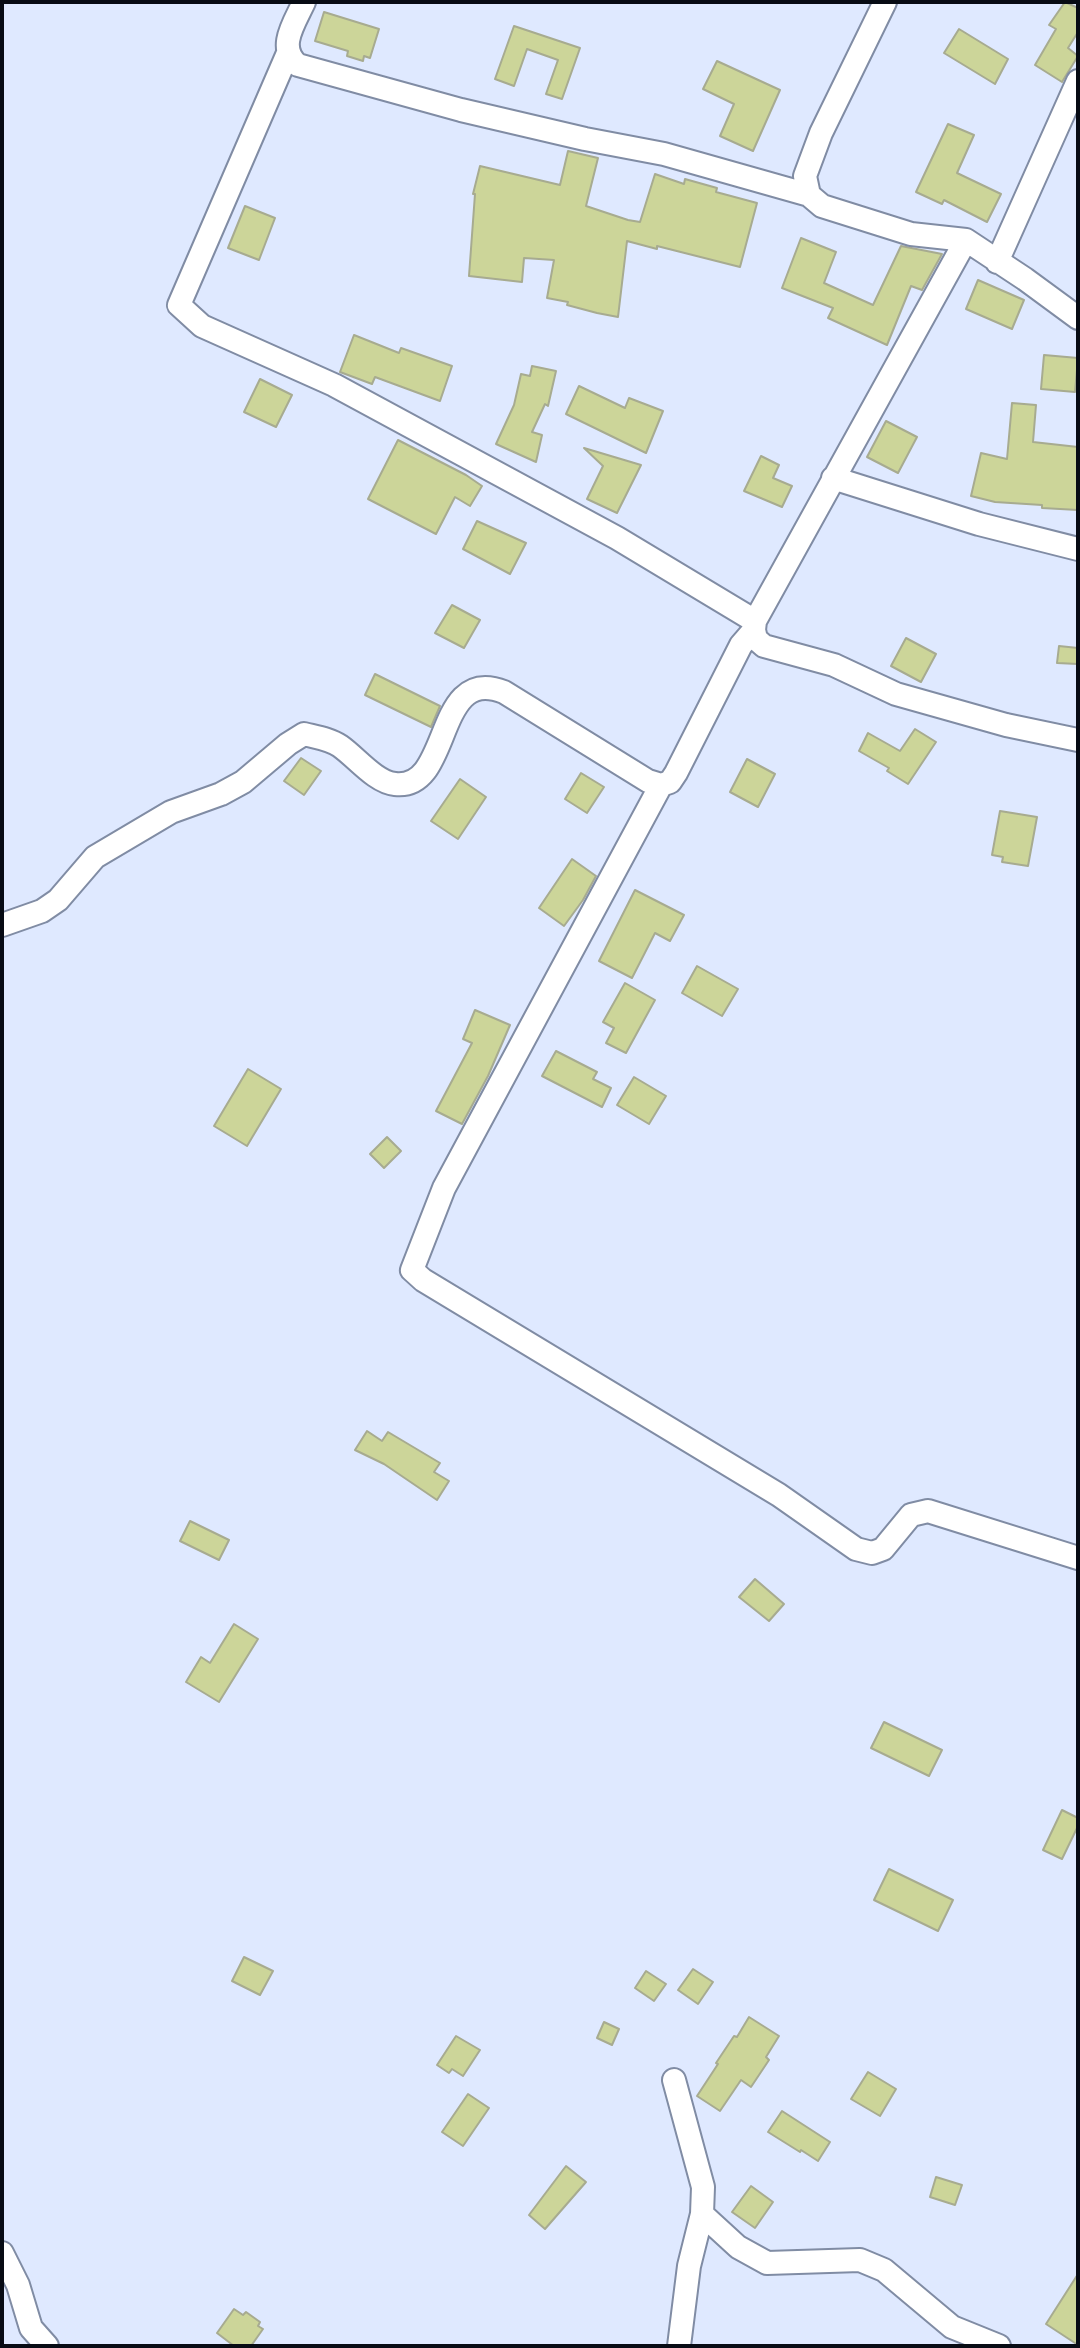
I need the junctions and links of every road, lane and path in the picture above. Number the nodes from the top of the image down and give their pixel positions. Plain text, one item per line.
1 (304, 2) edge
2 (885, 2) edge
3 (288, 53) junction
4 (1078, 81) edge
5 (809, 195) junction
6 (966, 240) junction
7 (997, 262) junction
8 (1078, 318) edge
9 (833, 478) junction
10 (1078, 549) edge
11 (754, 626) junction
12 (1078, 740) edge
13 (661, 785) junction
14 (2, 925) edge
15 (1078, 1558) edge
16 (674, 2080) dead end
17 (702, 2214) junction
18 (2, 2253) edge
19 (47, 2346) edge
20 (679, 2346) edge
21 (999, 2346) edge

1 - 3 street
2 - 5 street
3 - 5 street
3 - 11 street
4 - 7 street
5 - 6 street
6 - 7 street
6 - 9 street
7 - 8 street
9 - 10 street
9 - 11 street
11 - 12 street
11 - 13 street
13 - 14 street
13 - 15 street
16 - 17 street
17 - 20 street
17 - 21 street
18 - 19 street

